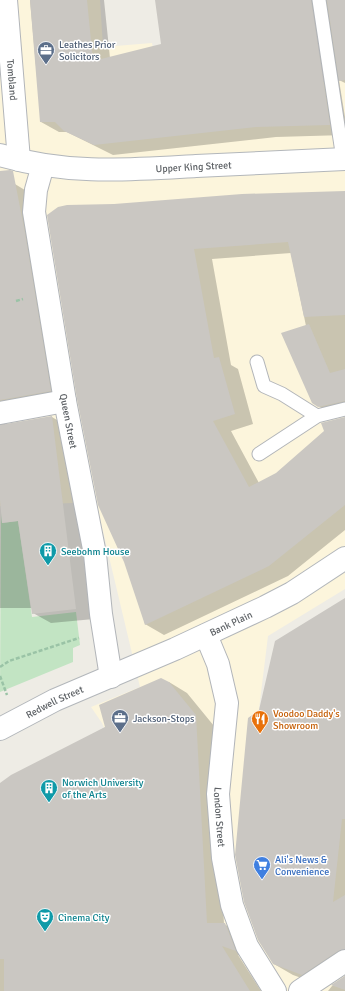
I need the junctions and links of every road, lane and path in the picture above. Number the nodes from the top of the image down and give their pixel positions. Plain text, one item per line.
1 (6, 0) edge
2 (319, 0) edge
3 (9, 157) edge
4 (344, 159) edge
5 (43, 165) junction
6 (257, 362) dead end
7 (65, 401) junction
8 (345, 409) edge
9 (0, 413) edge
10 (317, 416) junction
11 (258, 454) dead end
12 (345, 558) edge
13 (206, 635) junction
14 (85, 636) dead end
15 (0, 667) edge
16 (0, 676) edge
17 (111, 677) junction
18 (7, 695) dead end
19 (0, 729) edge
20 (345, 961) edge
21 (275, 991) edge
22 (300, 991) edge

1 - 3 street, Tombland
2 - 4 lane
3 - 5 street, Tombland
4 - 5 street, Upper King Street
5 - 7 street, Queen Street
6 - 10 lane
7 - 9 street
7 - 17 street, Queen Street
8 - 10 lane
10 - 11 lane
12 - 13 street, Bank Plain
13 - 17 street, Bank Plain
13 - 21 street, London Street
14 - 15 path
16 - 18 path
17 - 19 street, Redwell Street
20 - 22 street

